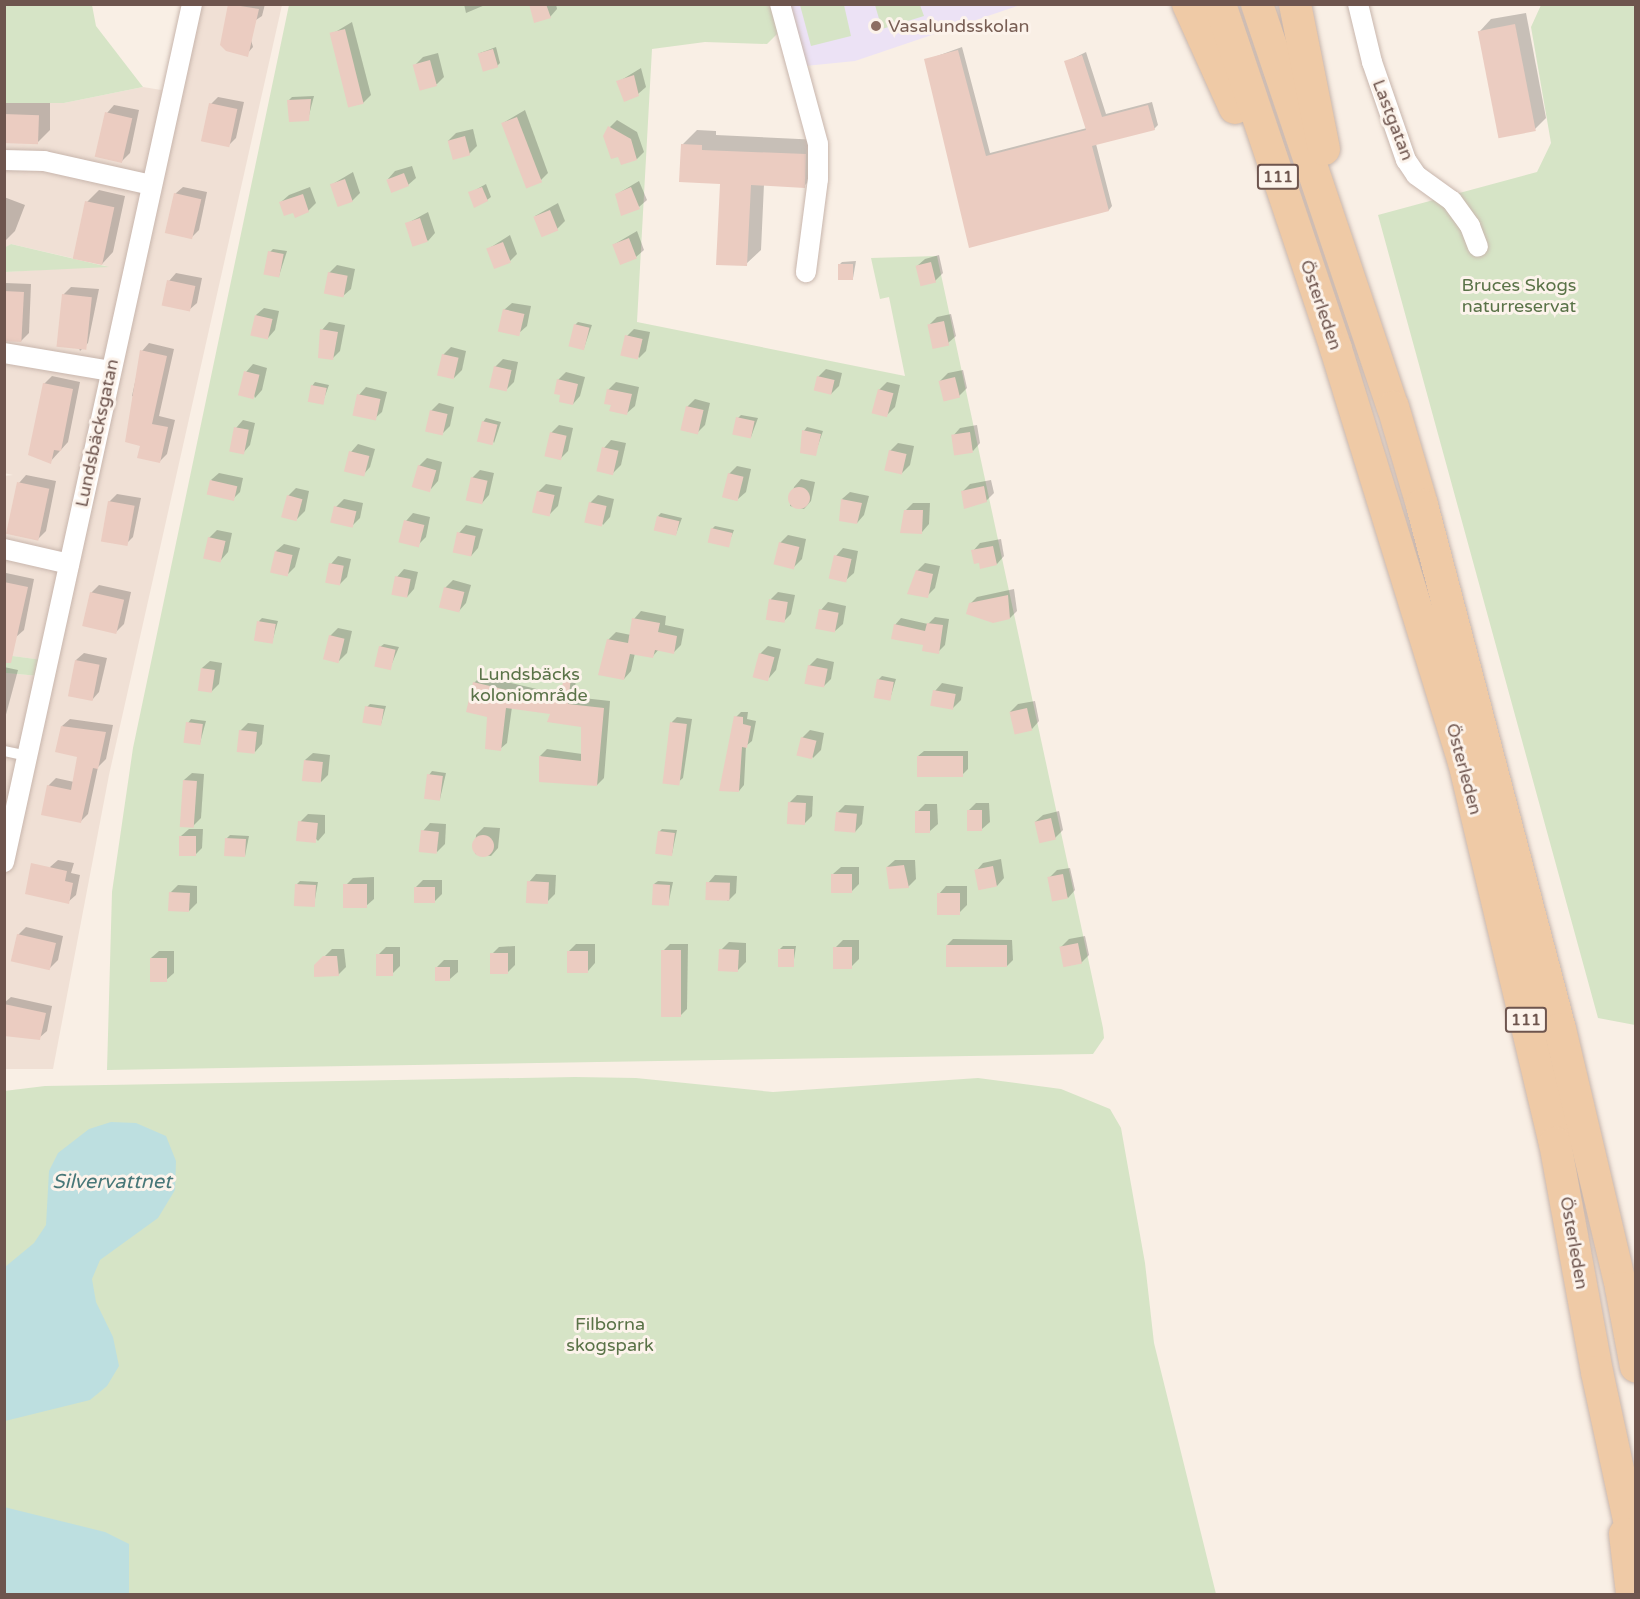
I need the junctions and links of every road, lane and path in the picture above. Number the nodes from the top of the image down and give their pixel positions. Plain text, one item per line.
1 (192, 4) edge
2 (780, 4) edge
3 (1188, 4) edge
4 (1220, 4) edge
5 (1257, 4) edge
6 (1294, 4) edge
7 (1358, 4) edge
8 (4, 160) edge
9 (151, 185) junction
10 (1478, 247) dead end
11 (806, 272) dead end
12 (1350, 279) junction
13 (1336, 349) junction
14 (4, 353) edge
15 (110, 371) junction
16 (4, 549) edge
17 (69, 564) junction
18 (4, 751) edge
19 (28, 756) junction
20 (4, 862) edge
21 (1635, 1367) edge
22 (1616, 1464) junction
23 (1635, 1553) edge
24 (1632, 1594) edge

1 - 9 street, Lundsbäcksgatan
2 - 11 street
3 - 13 main road
4 - 13 main road, Österleden / 111
5 - 12 main road, Österleden / 111
6 - 12 main road
7 - 10 street, Lastgatan
8 - 9 street
9 - 15 street, Lundsbäcksgatan
12 - 21 main road, Österleden / 111
13 - 22 main road, Österleden / 111
14 - 15 street
15 - 17 street, Lundsbäcksgatan
16 - 17 street
17 - 19 street, Lundsbäcksgatan
18 - 19 lane
19 - 20 street, Lundsbäcksgatan
22 - 23 main road, Österleden / 111
22 - 24 main road

